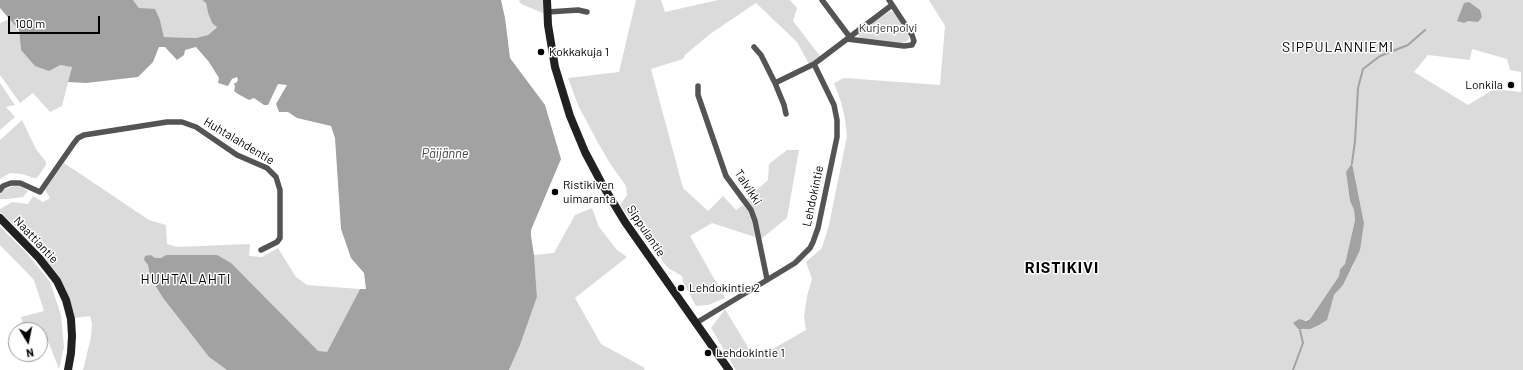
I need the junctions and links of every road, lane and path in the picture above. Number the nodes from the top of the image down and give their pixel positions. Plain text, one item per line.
1 (547, 0) edge
2 (822, 0) edge
3 (891, 2) edge
4 (548, 12) junction
5 (587, 12) dead end
6 (848, 38) junction
7 (754, 47) dead end
8 (814, 64) junction
9 (775, 83) junction
10 (698, 86) dead end
11 (786, 114) dead end
12 (0, 190) edge
13 (0, 218) edge
14 (260, 250) dead end
15 (767, 280) junction
16 (696, 323) junction
17 (68, 370) edge
18 (729, 370) edge

1 - 4 street, Sippulantie
2 - 6 street
3 - 6 street
3 - 6 street
4 - 5 street
4 - 16 street, Sippulantie
6 - 8 street
7 - 9 street
8 - 9 street
8 - 15 street, Lehdokintie
9 - 11 street
10 - 15 street, Talvikki
12 - 14 street, Huhtalahdentie
13 - 17 street, Naattiantie
15 - 16 street, Lehdokintie
16 - 18 street, Sippulantie

